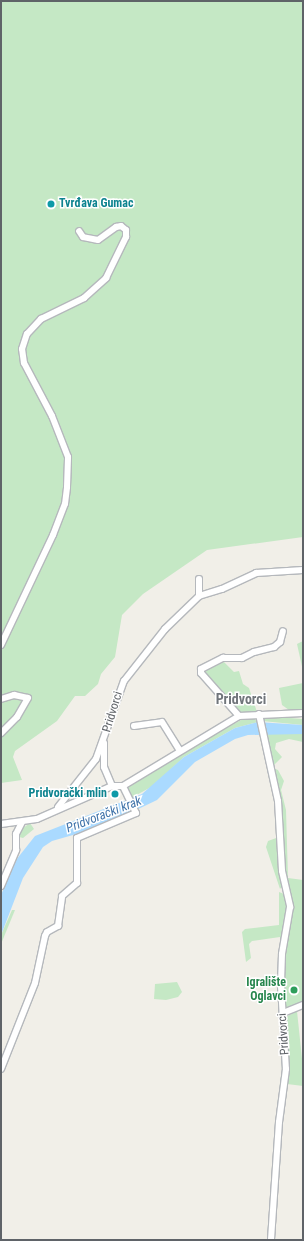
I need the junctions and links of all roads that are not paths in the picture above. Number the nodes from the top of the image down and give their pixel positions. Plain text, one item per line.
1 (79, 232) dead end
2 (303, 570) edge
3 (199, 579) dead end
4 (199, 596) junction
5 (283, 631) dead end
6 (1, 645) edge
7 (1, 699) edge
8 (303, 713) edge
9 (259, 714) junction
10 (239, 716) junction
11 (134, 726) dead end
12 (1, 733) edge
13 (104, 742) junction
14 (180, 751) junction
15 (112, 786) junction
16 (123, 786) junction
17 (56, 810) junction
18 (22, 822) junction
19 (1, 824) edge
20 (1, 886) edge
21 (303, 1005) edge
22 (282, 1013) junction
23 (1, 1069) edge
24 (271, 1240) edge

1 - 6 street
2 - 4 street
3 - 4 street
4 - 13 street, Pridvorci
5 - 10 street
7 - 12 street
8 - 9 street
9 - 10 street
9 - 22 street, Pridvorci
10 - 14 street
11 - 14 street, Pridvorci
13 - 15 street
13 - 17 street, Pridvorci
14 - 16 street
15 - 16 street, Pridvorci
15 - 17 street, Pridvorci
16 - 23 street
17 - 18 street, Pridvorci
18 - 19 street, Pridvorci
18 - 20 street
21 - 22 street
22 - 24 street, Pridvorci

